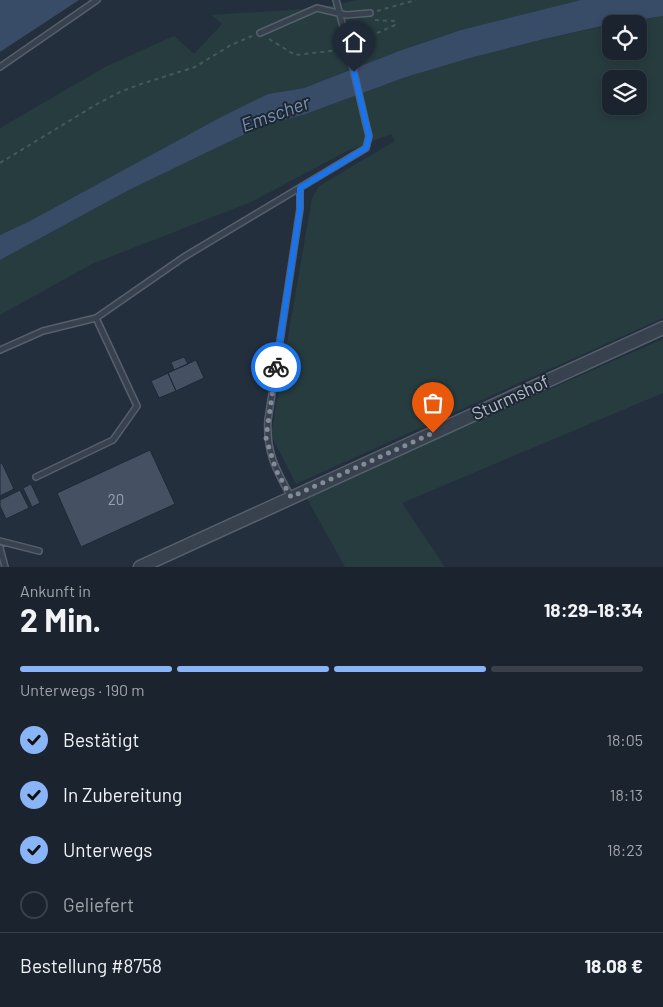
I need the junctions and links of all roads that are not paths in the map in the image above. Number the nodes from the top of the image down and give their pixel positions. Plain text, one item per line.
1 (97, 0) edge
2 (336, 0) edge
3 (339, 13) junction
4 (370, 13) road end
5 (260, 33) road end
6 (0, 67) edge
7 (300, 188) junction
8 (96, 318) junction
9 (663, 328) edge
10 (0, 350) edge
11 (36, 477) dead end
12 (291, 497) junction
13 (0, 541) edge
14 (0, 548) edge
15 (39, 551) dead end
16 (5, 567) edge
17 (140, 567) edge

1 - 6 lane
2 - 3 lane
3 - 4 lane
3 - 5 lane
3 - 7 lane, bridge
7 - 8 lane
7 - 12 lane
8 - 10 lane
8 - 11 lane
9 - 12 street, Sturmshof
12 - 17 street, Sturmshof
13 - 15 lane
14 - 16 lane

